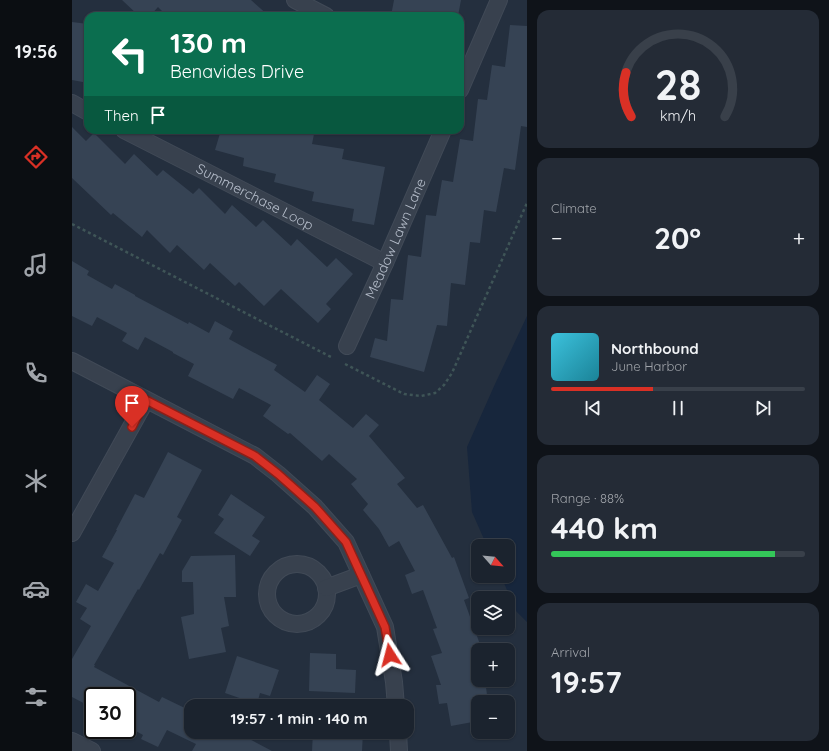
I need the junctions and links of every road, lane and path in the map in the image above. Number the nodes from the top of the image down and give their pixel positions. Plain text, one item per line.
1 (295, 0) edge
2 (498, 0) edge
3 (318, 12) edge
4 (464, 80) edge
5 (72, 103) edge
6 (84, 110) edge
7 (132, 134) edge
8 (440, 134) edge
9 (527, 203) edge
10 (72, 224) edge
11 (385, 263) junction
12 (347, 346) dead end
13 (333, 358) dead end
14 (72, 361) edge
15 (340, 362) dead end
16 (146, 400) junction
17 (72, 533) edge
18 (361, 575) junction
19 (326, 588) dead end
20 (395, 699) edge
21 (398, 739) edge
22 (72, 741) edge
23 (92, 751) edge
24 (399, 751) edge

1 - 3 street
2 - 4 street
5 - 6 street
7 - 11 street, Summerchase Loop
8 - 11 street, Meadow Lawn Lane
9 - 15 path
10 - 13 path
11 - 12 street, Meadow Lawn Lane
14 - 16 street
16 - 17 street
16 - 18 street
18 - 19 street
18 - 20 street
21 - 24 street
22 - 23 street

